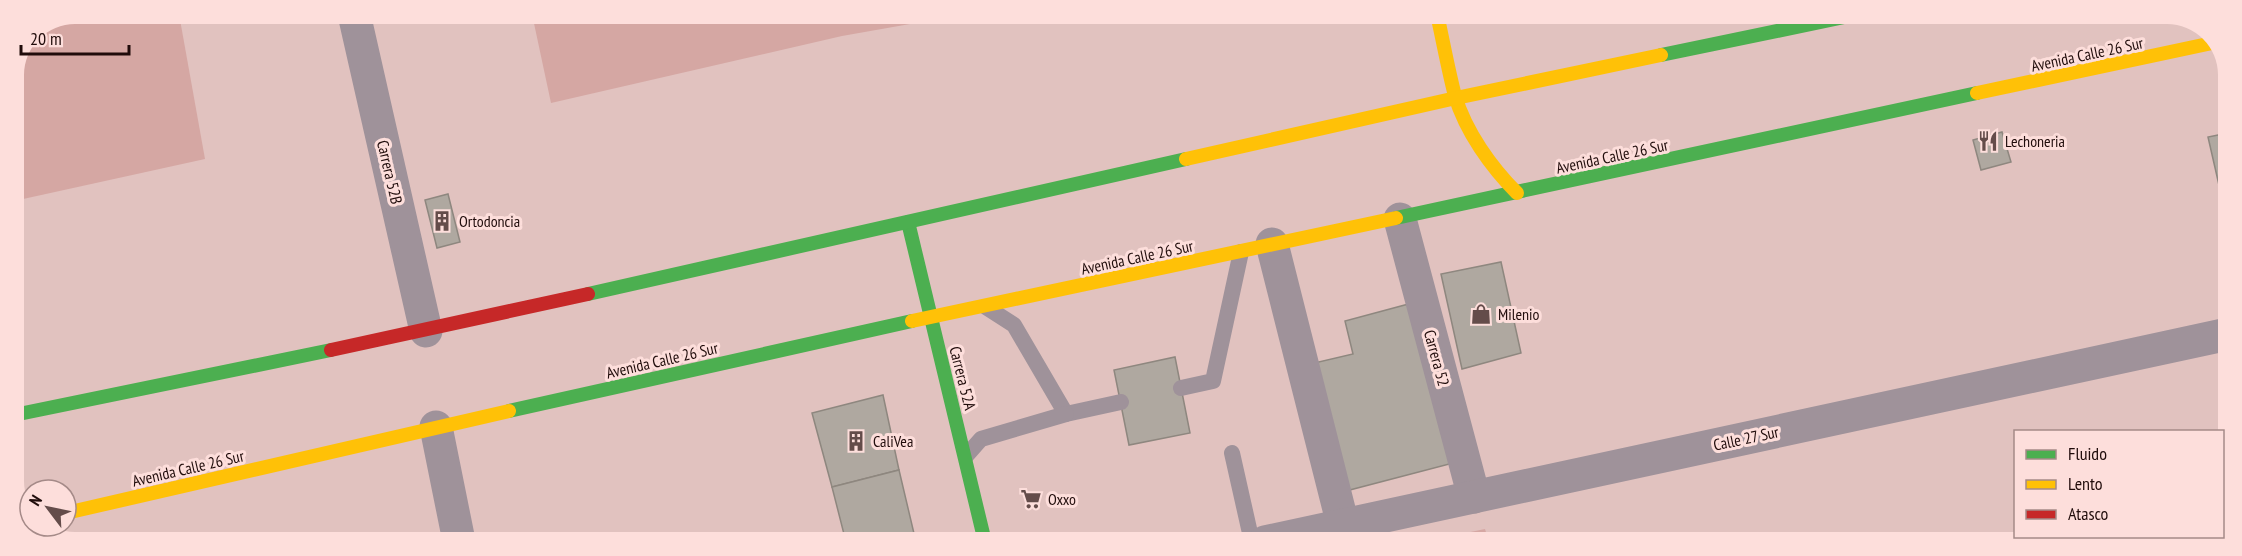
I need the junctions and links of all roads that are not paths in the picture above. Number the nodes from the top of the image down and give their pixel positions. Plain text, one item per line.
1 (356, 24) edge
2 (1439, 24) edge
3 (1811, 24) edge
4 (2207, 44) edge
5 (1456, 98) junction
6 (1517, 193) junction
7 (1400, 219) junction
8 (908, 222) junction
9 (1257, 248) junction
10 (986, 306) junction
11 (931, 318) junction
12 (426, 331) junction
13 (2218, 336) edge
14 (1181, 388) dead end
15 (1121, 402) dead end
16 (24, 411) edge
17 (1066, 414) junction
18 (436, 427) junction
19 (1233, 453) dead end
20 (966, 456) junction
21 (1474, 497) junction
22 (78, 510) edge
23 (1343, 525) junction
24 (457, 532) edge
25 (983, 532) edge
26 (1250, 532) edge
27 (1311, 532) edge

1 - 12 street, Carrera 52B
2 - 5 main road
3 - 5 main road
4 - 6 main road, Avenida Calle 26 Sur
5 - 6 main road
5 - 8 main road
6 - 7 main road, Avenida Calle 26 Sur
7 - 9 main road, Avenida Calle 26 Sur
7 - 21 street, Carrera 52
8 - 11 main road, Carrera 52A
8 - 12 main road
9 - 10 main road, Avenida Calle 26 Sur
9 - 14 lane
9 - 23 street
10 - 11 main road, Avenida Calle 26 Sur
10 - 17 lane
11 - 18 main road, Avenida Calle 26 Sur
11 - 20 main road, Carrera 52A
12 - 16 main road
13 - 21 street, Calle 27 Sur
15 - 17 lane
17 - 20 lane
18 - 22 main road, Avenida Calle 26 Sur
18 - 24 street
19 - 26 lane
20 - 25 main road, Carrera 52A
21 - 23 street, Calle 27 Sur
23 - 27 street, Calle 27 Sur

